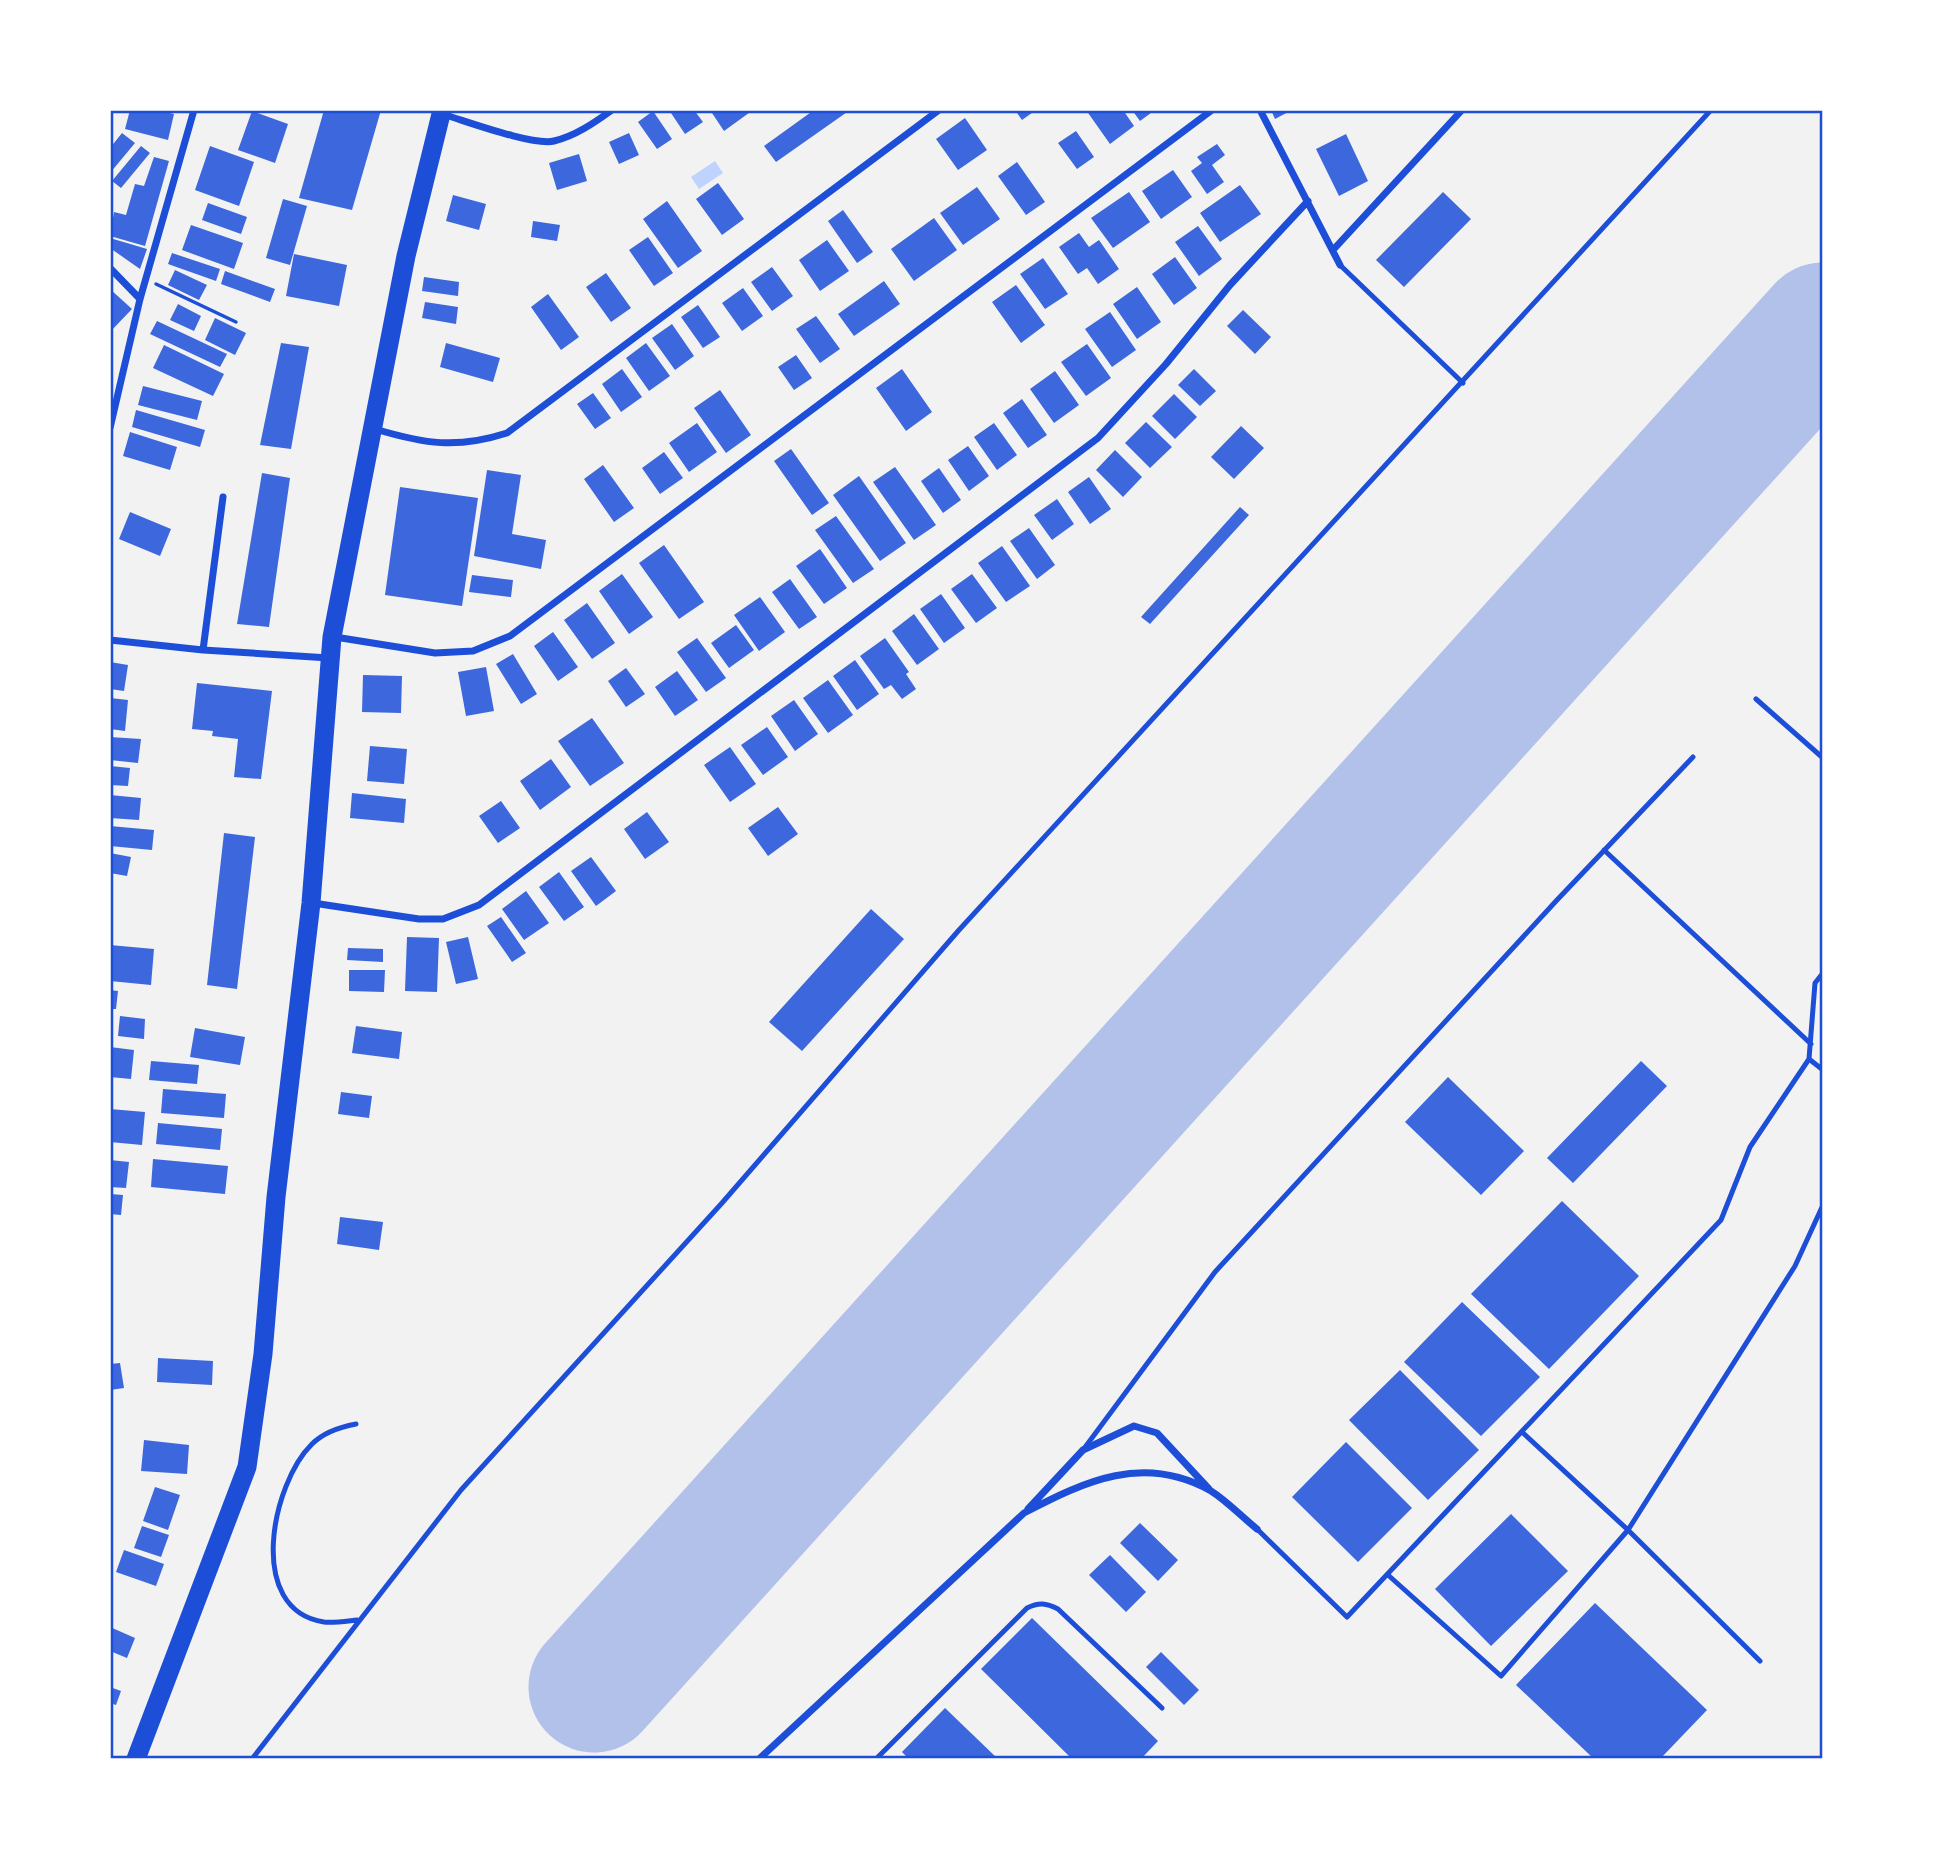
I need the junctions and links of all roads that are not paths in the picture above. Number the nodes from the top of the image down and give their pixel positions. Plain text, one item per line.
1 (194, 110) edge
2 (612, 110) edge
3 (939, 110) edge
4 (1212, 110) edge
5 (1260, 110) edge
6 (1462, 110) edge
7 (1711, 110) edge
8 (442, 112) edge
9 (1308, 201) junction
10 (1333, 250) junction
11 (1340, 265) joint
12 (110, 268) edge
13 (140, 299) junction
14 (1464, 383) junction
15 (110, 428) edge
16 (372, 428) junction
17 (223, 497) dead end
18 (332, 637) junction
19 (110, 639) edge
20 (203, 650) junction
21 (329, 659) junction
22 (1756, 699) dead end
23 (1693, 757) dead end
24 (1823, 758) edge
25 (1604, 850) junction
26 (311, 903) junction
27 (1823, 972) edge
28 (1811, 1044) junction
29 (1810, 1059) junction
30 (1823, 1070) edge
31 (1823, 1205) edge
32 (356, 1424) dead end
33 (1522, 1432) junction
34 (1083, 1450) junction
35 (1212, 1492) junction
36 (1024, 1514) junction
37 (1257, 1529) joint
38 (1628, 1530) junction
39 (1388, 1575) junction
40 (357, 1620) junction
41 (1760, 1661) dead end
42 (1162, 1708) dead end
43 (136, 1759) edge
44 (252, 1759) edge
45 (759, 1759) edge
46 (876, 1759) edge

1 - 13 street
2 - 8 street
3 - 16 street
4 - 18 street
5 - 9 street
6 - 10 street
7 - 14 lane
8 - 16 highway
9 - 10 street
9 - 26 street
10 - 11 street
11 - 14 lane
12 - 13 street
13 - 15 street
14 - 40 lane
16 - 18 highway
17 - 20 street
18 - 21 highway
19 - 20 street
20 - 21 street
21 - 26 highway
22 - 24 lane
23 - 25 lane
25 - 28 lane
25 - 34 lane
26 - 43 highway
27 - 28 lane
28 - 29 lane
29 - 30 lane
29 - 33 lane
31 - 38 lane
32 - 40 lane
33 - 38 lane
33 - 39 lane
34 - 35 street
34 - 36 street
35 - 36 street
35 - 37 street
36 - 45 street
37 - 39 lane
38 - 39 lane
38 - 41 lane
40 - 44 lane
42 - 46 lane

